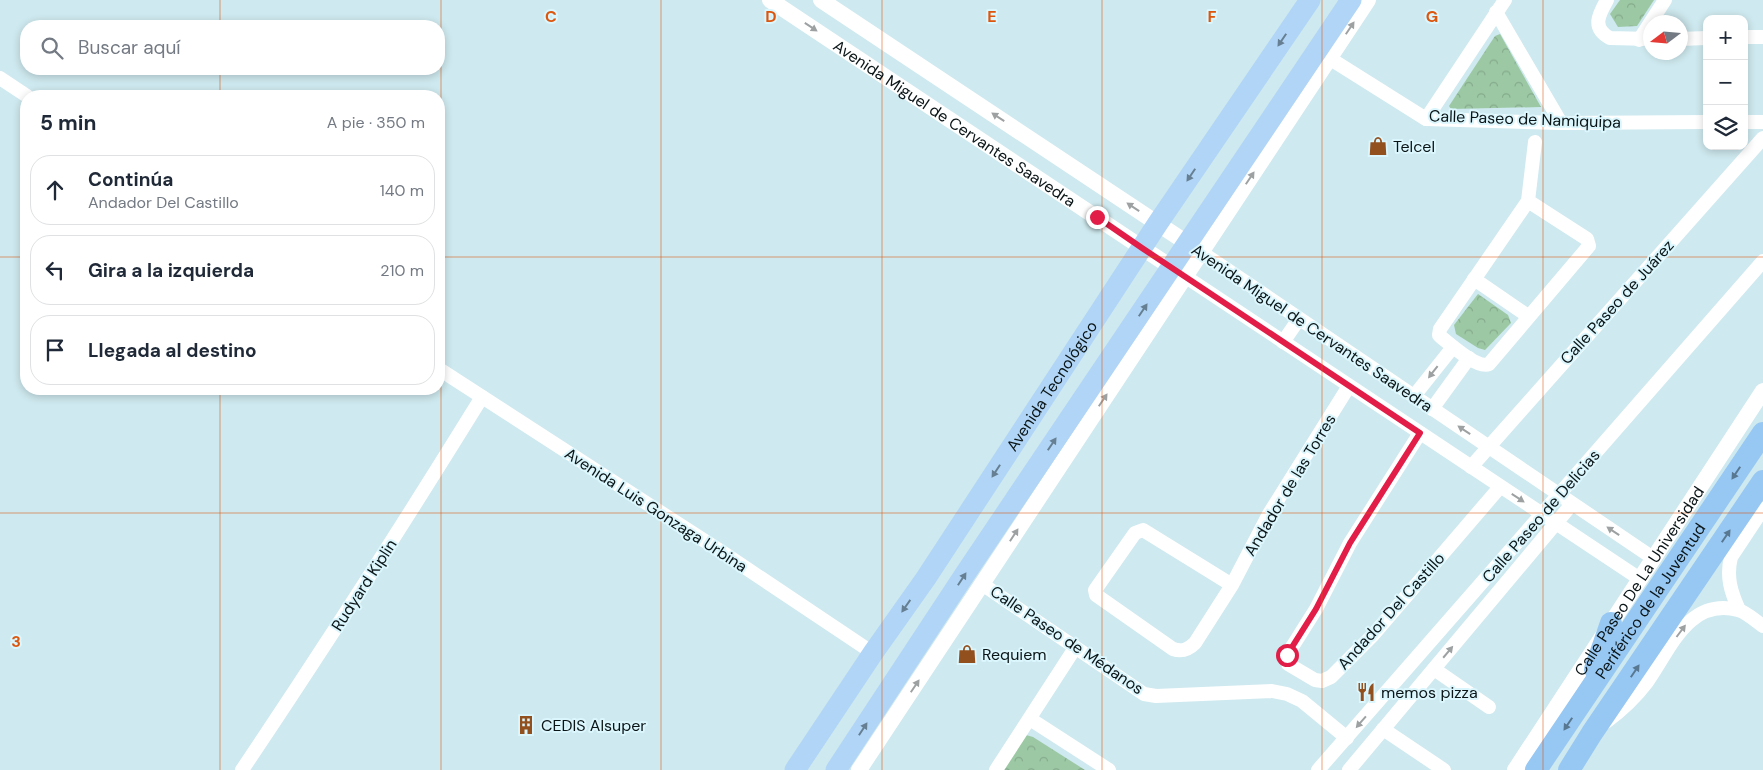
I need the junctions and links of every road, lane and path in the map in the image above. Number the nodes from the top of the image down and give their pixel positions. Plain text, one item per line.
1 (821, 0) edge
2 (1310, 0) edge
3 (1350, 0) edge
4 (1368, 0) edge
5 (1505, 0) edge
6 (1607, 0) edge
7 (1665, 0) edge
8 (780, 3) edge
9 (1496, 12) junction
10 (1658, 15) edge
11 (1748, 37) edge
12 (1763, 37) edge
13 (1703, 38) edge
14 (1688, 39) edge
15 (1643, 40) edge
16 (1329, 58) junction
17 (0, 78) edge
18 (20, 91) edge
19 (1426, 118) junction
20 (1703, 122) edge
21 (1748, 122) edge
22 (1763, 122) edge
23 (1561, 123) junction
24 (1763, 138) edge
25 (1535, 142) dead end
26 (1112, 193) junction
27 (1528, 201) junction
28 (1097, 217) junction
29 (1158, 223) junction
30 (1142, 248) junction
31 (1194, 248) junction
32 (1763, 261) edge
33 (1179, 272) junction
34 (1474, 279) junction
35 (1528, 316) junction
36 (1298, 319) junction
37 (1284, 342) junction
38 (1453, 347) junction
39 (1469, 358) junction
40 (445, 373) edge
41 (1349, 386) junction
42 (1763, 391) edge
43 (1414, 396) junction
44 (482, 397) junction
45 (1432, 409) junction
46 (1763, 432) edge
47 (1420, 433) junction
48 (1488, 447) junction
49 (1471, 467) junction
50 (1763, 481) edge
51 (1500, 486) junction
52 (1559, 495) junction
53 (1572, 504) junction
54 (1763, 509) edge
55 (1543, 514) junction
56 (1556, 524) junction
57 (1653, 558) junction
58 (1640, 579) junction
59 (982, 584) junction
60 (1232, 586) junction
61 (1739, 610) junction
62 (1611, 623) junction
63 (1763, 626) edge
64 (1075, 648) junction
65 (873, 653) junction
66 (1434, 669) junction
67 (1583, 702) junction
68 (1489, 707) dead end
69 (1030, 719) junction
70 (1384, 729) junction
71 (1592, 733) junction
72 (1347, 738) junction
73 (242, 770) edge
74 (794, 770) edge
75 (836, 770) edge
76 (859, 770) edge
77 (996, 770) edge
78 (1109, 770) edge
79 (1318, 770) edge
80 (1349, 770) edge
81 (1444, 770) edge
82 (1515, 770) edge
83 (1536, 770) edge
84 (1569, 770) edge

26 -> 1 street, Avenida Miguel de Cervantes Saavedra
2 -> 29 main road, Avenida Tecnológico
3 - 31 main road, Avenida Tecnológico
16 -> 4 street
5 - 9 street
6 - 15 street
7 - 10 street
8 -> 28 street, Avenida Miguel de Cervantes Saavedra
9 - 19 street
9 - 23 street
11 - 12 street
13 - 14 street
16 - 19 street, Calle Paseo de Namiquipa
31 -> 16 street
17 - 18 street
19 - 23 street, Calle Paseo de Namiquipa
20 - 23 street, Calle Paseo de Namiquipa
21 - 22 street
24 - 48 street, Calle Paseo de Juárez
25 - 27 street
26 - 28 street
29 -> 26 street, Avenida Miguel de Cervantes Saavedra
27 - 34 street
27 - 35 street
28 - 30 street, Avenida Miguel de Cervantes Saavedra
29 - 30 main road, Avenida Tecnológico
29 - 31 street, Avenida Miguel de Cervantes Saavedra
30 - 33 street, Avenida Miguel de Cervantes Saavedra
30 -> 65 main road, Avenida Tecnológico
31 - 33 main road, Avenida Tecnológico
31 - 36 street, Avenida Miguel de Cervantes Saavedra
32 - 52 street, Calle Paseo de Delicias
33 - 37 street, Avenida Miguel de Cervantes Saavedra
59 -> 33 street
75 -> 33 main road, Avenida Tecnológico
34 - 35 street
34 - 38 street
35 - 39 street
36 - 37 street
36 - 43 street, Avenida Miguel de Cervantes Saavedra
37 - 41 street, Avenida Miguel de Cervantes Saavedra
38 - 39 street
38 -> 43 street
39 - 45 street
40 - 44 street, Avenida Luis Gonzaga Urbina
41 - 47 street, Avenida Miguel de Cervantes Saavedra
41 - 60 street, Andador de las Torres
42 - 57 street, Calle Paseo De La Universidad
43 - 45 street, Avenida Miguel de Cervantes Saavedra
44 - 65 street, Avenida Luis Gonzaga Urbina
44 - 73 street, Rudyard Kiplin
48 -> 45 street, Avenida Miguel de Cervantes Saavedra
46 -> 67 highway, Periférico de la Juventud
47 - 49 street, Avenida Miguel de Cervantes Saavedra
47 - 51 street, Andador Del Castillo
48 - 49 street, Calle Paseo de Juárez
48 - 52 street, Avenida Miguel de Cervantes Saavedra
49 - 51 street, Avenida Miguel de Cervantes Saavedra
71 -> 50 highway, Periférico de la Juventud
51 -> 55 street, Avenida Miguel de Cervantes Saavedra
52 - 53 street, Avenida Miguel de Cervantes Saavedra
52 - 55 street, Calle Paseo de Delicias
53 - 56 street, Calle Paseo de Delicias
57 -> 53 street, Avenida Miguel de Cervantes Saavedra
54 - 61 street
55 - 56 street, Avenida Miguel de Cervantes Saavedra
55 -> 72 street, Calle Paseo de Delicias
56 - 58 street, Avenida Miguel de Cervantes Saavedra
66 -> 56 street, Calle Paseo de Delicias
57 - 58 street, Calle Paseo De La Universidad
58 - 62 street, Calle Paseo De La Universidad
59 - 64 street, Calle Paseo de Médanos
76 -> 59 street
60 - 60 street, Andador de las Torres
61 - 63 street
71 -> 61 street
62 - 67 highway
62 - 82 street, Calle Paseo De La Universidad
64 - 69 street
64 - 72 street, Calle Paseo de Médanos
65 - 74 main road, Avenida Tecnológico
66 - 68 street
66 - 70 street, Calle Paseo de Delicias
67 -> 83 highway, Periférico de la Juventud
69 - 77 street
69 - 78 street
70 - 80 street, Calle Paseo de Delicias
70 - 81 street
71 - 84 highway, Periférico de la Juventud
72 - 79 street, Calle Paseo de Delicias

